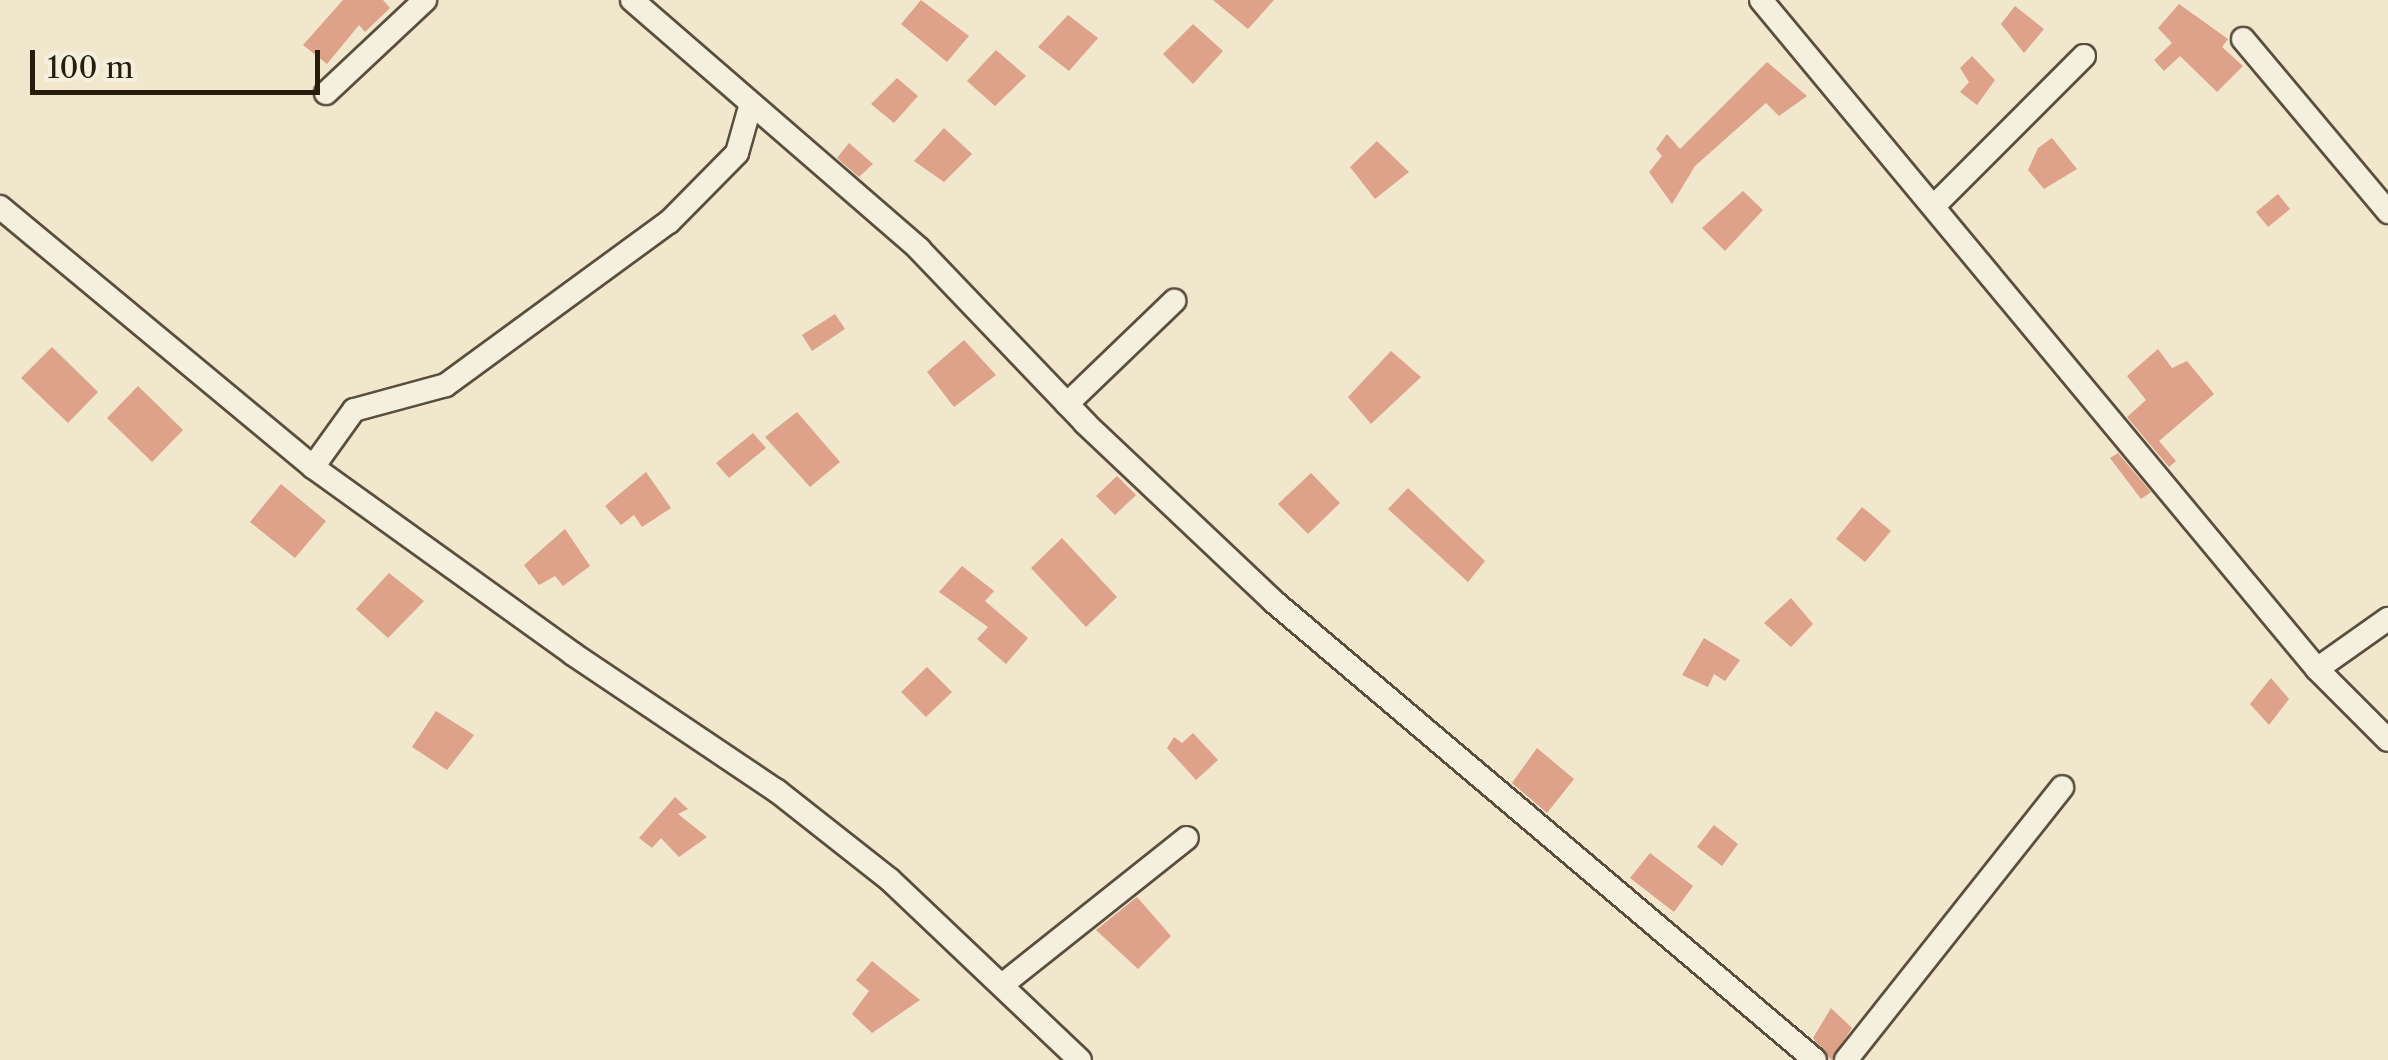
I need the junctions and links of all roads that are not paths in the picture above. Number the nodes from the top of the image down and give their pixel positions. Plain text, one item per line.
1 (425, 0) edge
2 (632, 0) edge
3 (1761, 0) edge
4 (2243, 39) dead end
5 (2084, 56) dead end
6 (326, 93) dead end
7 (750, 107) junction
8 (1934, 206) junction
9 (0, 207) edge
10 (2388, 212) edge
11 (1174, 302) dead end
12 (1066, 404) junction
13 (313, 466) junction
14 (2388, 619) edge
15 (2317, 670) junction
16 (2388, 740) edge
17 (2062, 787) dead end
18 (1187, 838) dead end
19 (1002, 986) junction
20 (1080, 1060) edge
21 (1814, 1060) edge
22 (1846, 1060) edge

1 - 6 street
2 - 7 street
3 - 8 street
4 - 10 street
5 - 8 street
7 - 12 street
7 - 13 street
8 - 15 street
9 - 13 street
11 - 12 street
12 - 21 street
13 - 19 street
14 - 15 street
15 - 16 street
17 - 22 street
18 - 19 street
19 - 20 street

